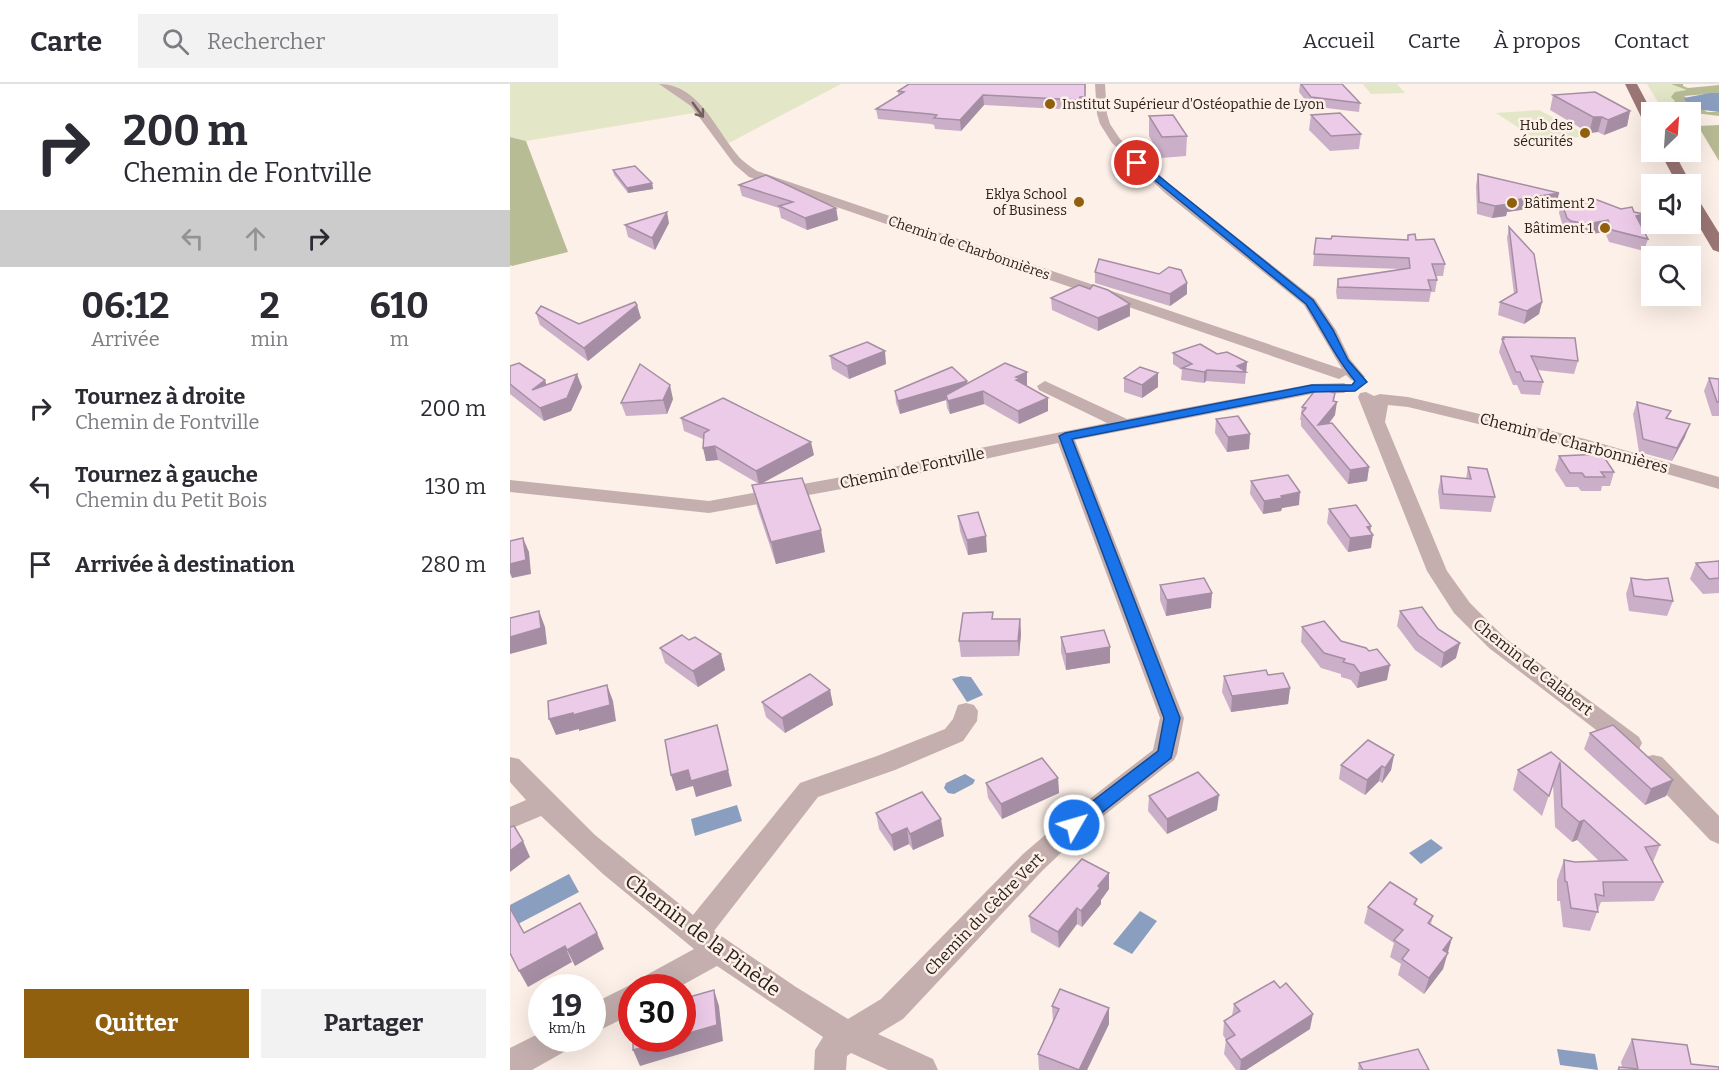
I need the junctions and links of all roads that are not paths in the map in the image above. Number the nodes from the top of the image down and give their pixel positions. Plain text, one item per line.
1 (664, 84) edge
2 (1100, 84) edge
3 (1631, 84) edge
4 (1641, 104) edge
5 (1701, 216) edge
6 (1719, 247) edge
7 (1354, 385) junction
8 (1045, 386) dead end
9 (1126, 426) junction
10 (1065, 436) junction
11 (1719, 483) edge
12 (510, 486) edge
13 (966, 711) dead end
14 (510, 766) edge
15 (543, 803) junction
16 (510, 819) edge
17 (1719, 833) edge
18 (707, 942) junction
19 (668, 974) edge
20 (848, 1035) junction
21 (534, 1052) edge
22 (510, 1065) edge
23 (830, 1070) edge
24 (922, 1070) edge

1 -> 7 street, Chemin de Charbonnières
2 - 7 street
3 - 4 main road
5 - 6 main road
7 - 9 street, Chemin de Fontville
7 - 11 street, Chemin de Charbonnières
7 - 17 street, Chemin de Calabert
8 - 9 street
9 - 10 street, Chemin de Fontville
10 - 12 street, Chemin de Fontville
10 - 20 street, Chemin du Cèdre Vert
13 - 18 street
14 - 15 street, Chemin de la Pinède
15 - 16 street
15 - 18 street, Chemin de la Pinède
18 - 19 street
18 - 20 street, Chemin de la Pinède
20 - 23 street
20 - 24 street, Chemin de la Pinède
21 - 22 street

